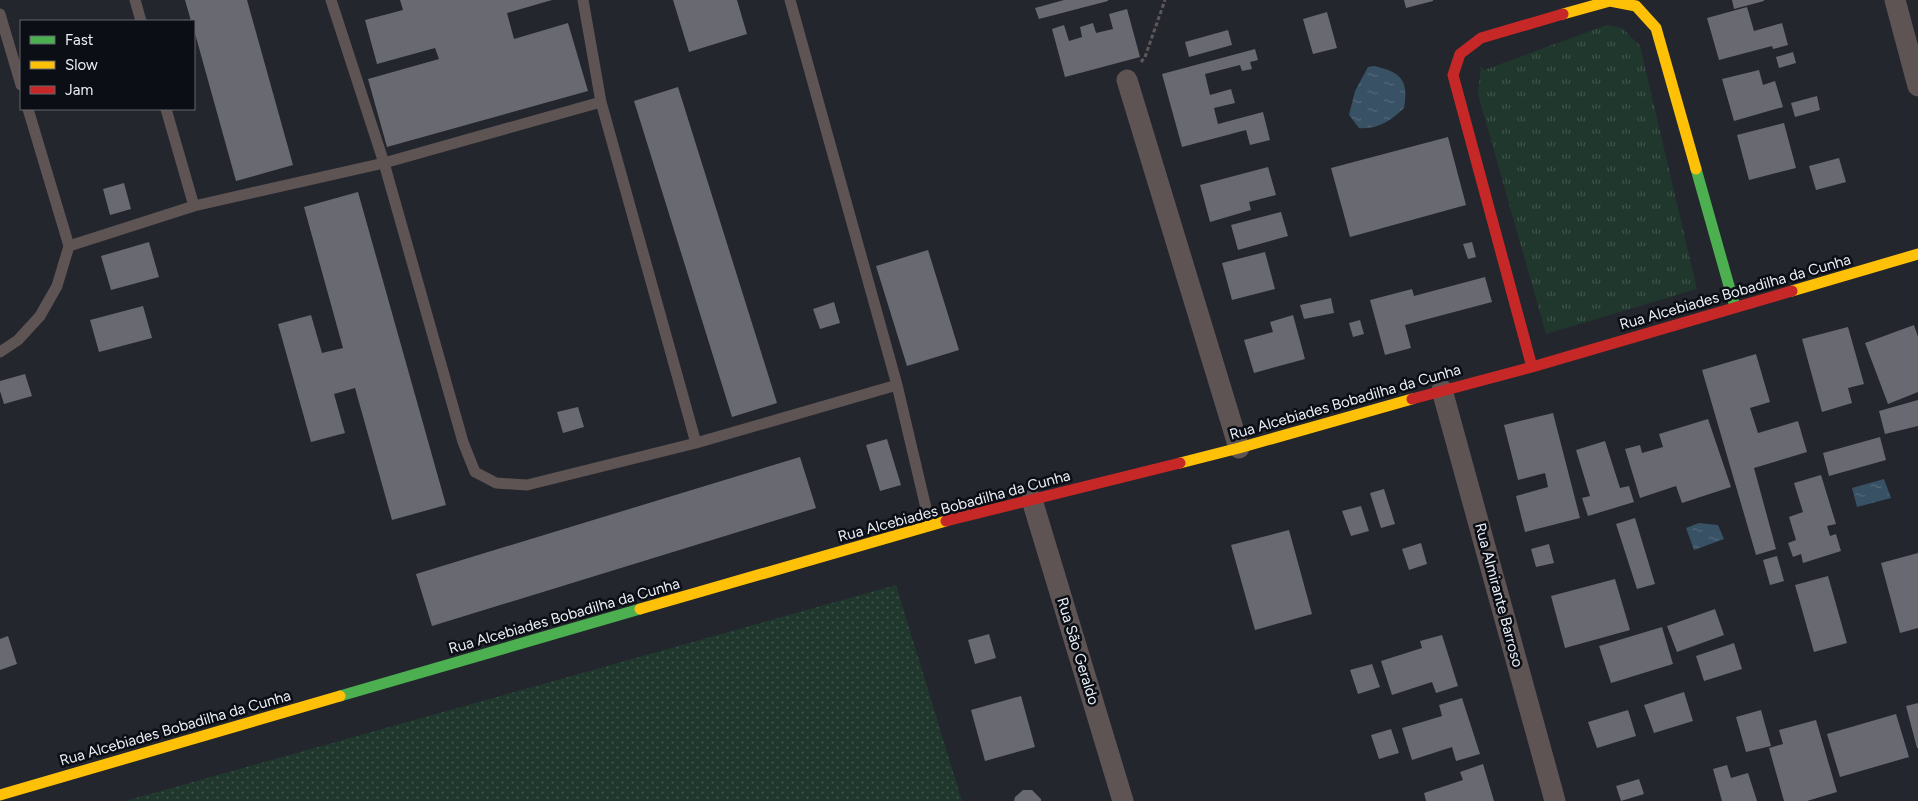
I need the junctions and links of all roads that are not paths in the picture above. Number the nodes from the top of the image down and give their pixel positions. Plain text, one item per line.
1 (135, 0) edge
2 (583, 0) edge
3 (790, 0) edge
4 (1895, 0) edge
5 (335, 1) edge
6 (0, 14) edge
7 (141, 20) edge
8 (1127, 80) road end
9 (20, 82) edge
10 (1918, 86) edge
11 (601, 102) junction
12 (28, 110) edge
13 (166, 110) edge
14 (384, 163) junction
15 (194, 206) junction
16 (69, 246) junction
17 (1918, 254) edge
18 (1735, 307) junction
19 (0, 352) edge
20 (1532, 367) junction
21 (898, 385) junction
22 (1442, 390) junction
23 (696, 444) junction
24 (1239, 448) junction
25 (1032, 500) junction
26 (930, 525) junction
27 (0, 795) edge
28 (1123, 801) edge
29 (1555, 801) edge

1 - 7 lane
2 - 11 lane
3 - 21 lane
4 - 10 street
5 - 14 lane
6 - 9 lane
8 - 24 street
11 - 14 lane
11 - 23 lane
12 - 16 lane
13 - 15 lane
14 - 15 lane
14 - 23 lane
15 - 16 lane
16 - 19 lane
17 - 18 street, Rua Alcebiades Bobadilha da Cunha
18 - 20 street, Rua Alcebiades Bobadilha da Cunha
18 - 20 street
20 - 22 street, Rua Alcebiades Bobadilha da Cunha
21 - 23 lane
21 - 26 lane
22 - 24 street, Rua Alcebiades Bobadilha da Cunha
22 - 29 street, Rua Almirante Barroso
24 - 25 street, Rua Alcebiades Bobadilha da Cunha
25 - 26 street, Rua Alcebiades Bobadilha da Cunha
25 - 28 street, Rua São Geraldo
26 - 27 street, Rua Alcebiades Bobadilha da Cunha

